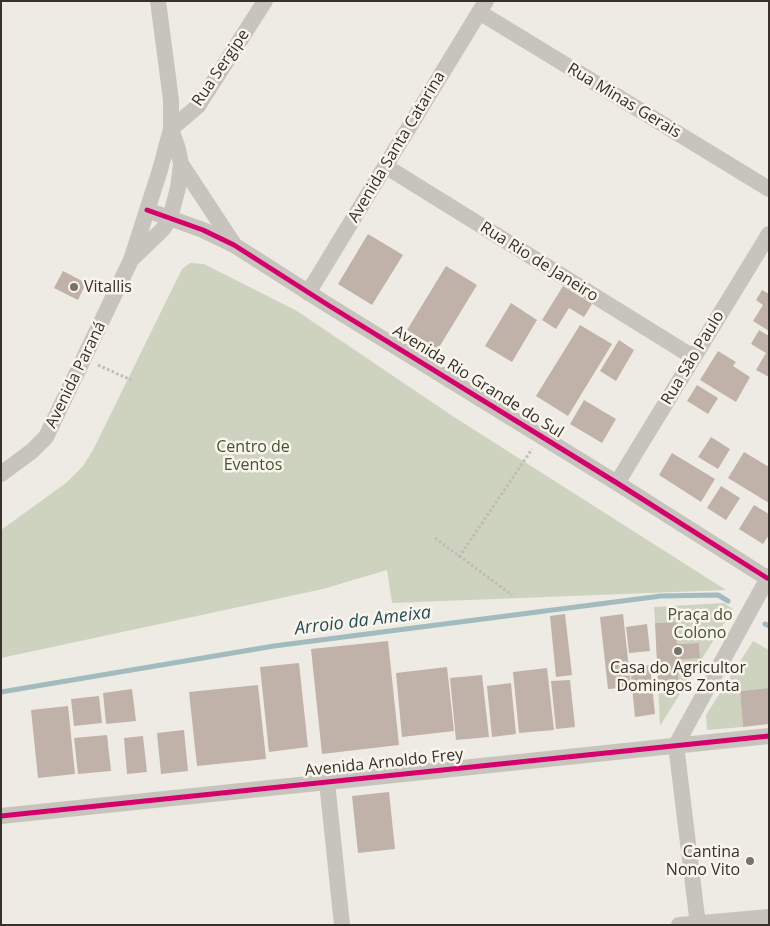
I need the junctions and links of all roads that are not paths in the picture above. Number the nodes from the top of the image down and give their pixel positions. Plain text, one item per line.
1 (158, 1) edge
2 (265, 1) edge
3 (482, 7) edge
4 (171, 129) junction
5 (181, 164) junction
6 (385, 166) junction
7 (769, 189) edge
8 (147, 210) junction
9 (170, 218) junction
10 (769, 234) edge
11 (234, 245) junction
12 (131, 260) junction
13 (308, 293) junction
14 (693, 357) junction
15 (1, 474) edge
16 (617, 483) junction
17 (768, 577) edge
18 (769, 736) edge
19 (676, 744) junction
20 (327, 782) junction
21 (1, 816) edge
22 (769, 917) edge
23 (698, 924) edge
24 (342, 925) edge
25 (678, 925) edge

1 - 4 street, Avenida Paraná
2 - 4 street, Rua Sergipe
3 - 6 street, Avenida Santa Catarina
3 - 7 street, Rua Minas Gerais
4 - 5 street, Avenida Paraná
4 - 8 street, Avenida Paraná
5 - 9 street, Avenida Paraná
5 - 11 street
6 - 13 street, Avenida Santa Catarina
6 - 14 street, Rua Rio de Janeiro
8 - 9 street, Avenida Rio Grande do Sul
8 - 12 street, Avenida Paraná
9 - 11 street, Avenida Rio Grande do Sul
9 - 12 street, Avenida Paraná
10 - 14 street, Rua São Paulo
11 - 13 street, Avenida Rio Grande do Sul
12 - 15 street, Avenida Paraná
13 - 16 street, Avenida Rio Grande do Sul
14 - 16 street, Rua São Paulo
16 - 17 street, Avenida Rio Grande do Sul
17 - 19 street
18 - 19 street, Avenida Arnoldo Frey
19 - 20 street, Avenida Arnoldo Frey
19 - 23 street
20 - 21 street, Avenida Arnoldo Frey
20 - 24 street
22 - 23 street
23 - 25 street

